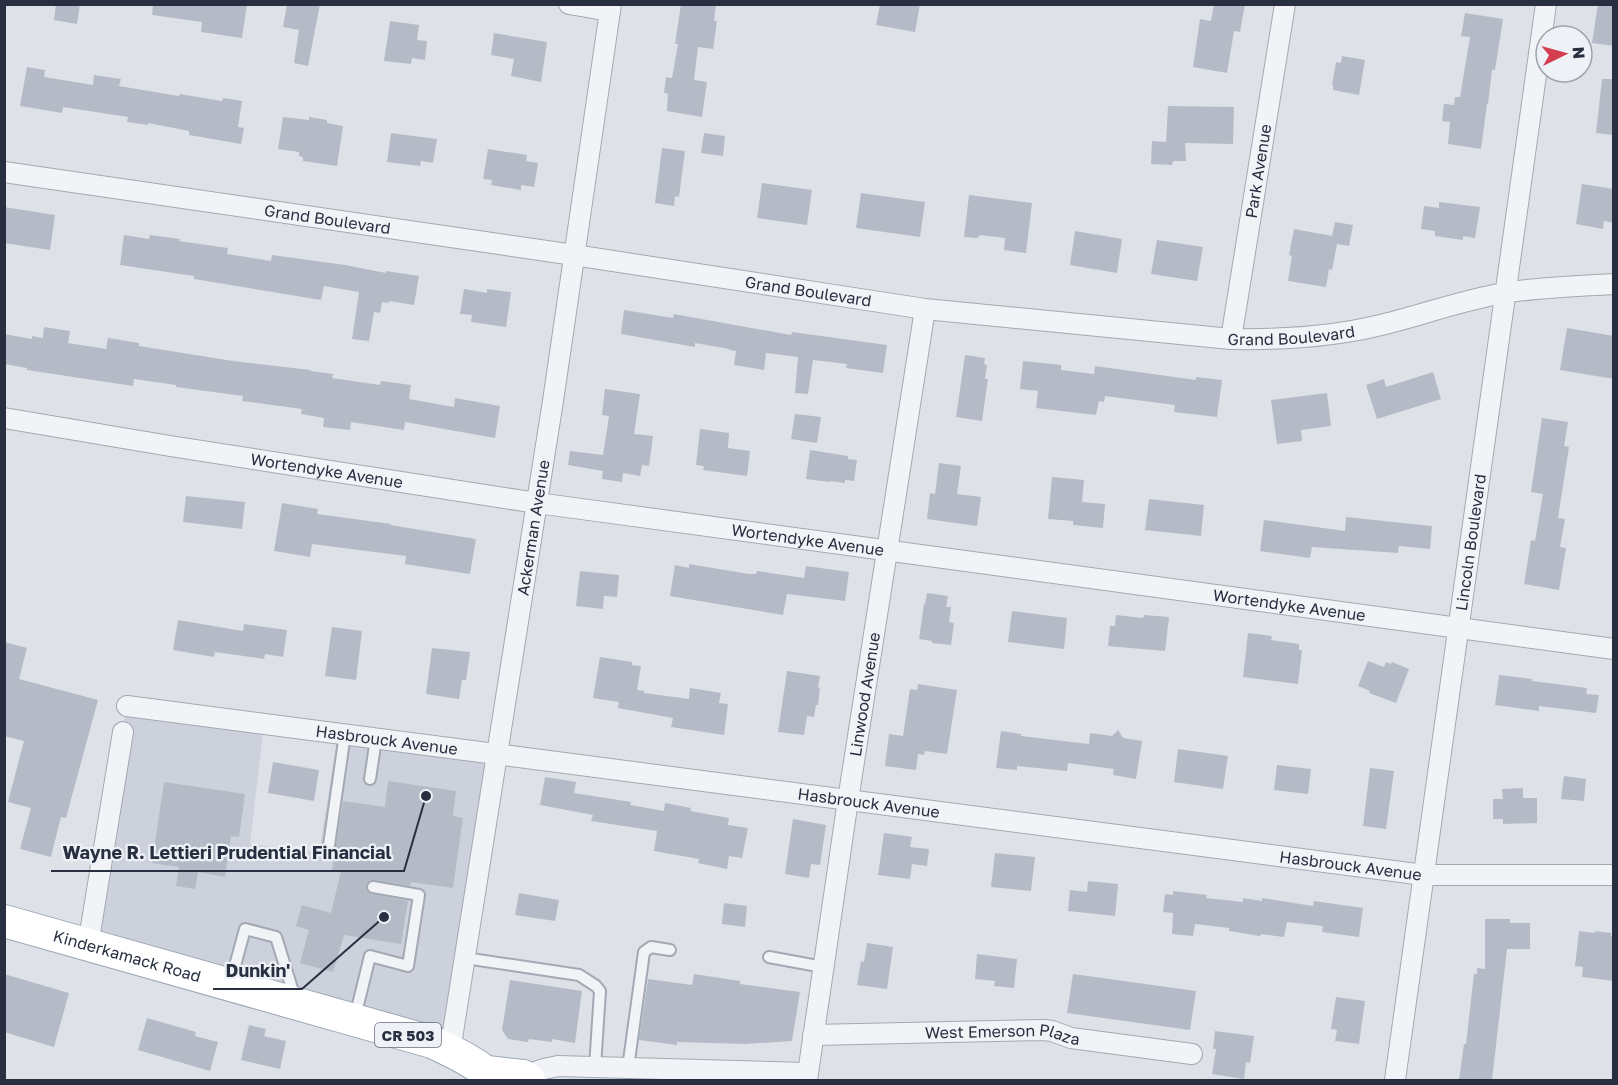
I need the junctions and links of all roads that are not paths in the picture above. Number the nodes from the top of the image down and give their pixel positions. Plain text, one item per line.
1 (569, 4) edge
2 (1286, 4) edge
3 (1546, 4) edge
4 (610, 8) edge
5 (4, 172) edge
6 (574, 255) junction
7 (1614, 284) edge
8 (1505, 293) junction
9 (925, 309) junction
10 (1231, 339) junction
11 (4, 418) edge
12 (537, 503) junction
13 (887, 550) junction
14 (1458, 627) junction
15 (1614, 649) edge
16 (127, 706) dead end
17 (123, 732) dead end
18 (345, 734) junction
19 (376, 739) junction
20 (497, 754) junction
21 (370, 779) dead end
22 (848, 800) junction
23 (329, 845) dead end
24 (1424, 875) junction
25 (1614, 875) edge
26 (373, 887) dead end
27 (4, 921) edge
28 (88, 945) junction
29 (670, 950) dead end
30 (769, 957) dead end
31 (465, 958) junction
32 (823, 967) junction
33 (229, 985) junction
34 (297, 1004) junction
35 (355, 1020) junction
36 (813, 1035) junction
37 (450, 1051) junction
38 (1192, 1054) dead end
39 (595, 1067) junction
40 (628, 1068) junction
41 (508, 1077) edge
42 (807, 1077) edge
43 (1395, 1080) edge

1 - 4 street
2 - 10 street, Park Avenue
3 - 8 street, Lincoln Boulevard
4 - 6 street, Ackerman Avenue
5 - 6 street, Grand Boulevard
6 - 9 street, Grand Boulevard
6 - 12 street, Ackerman Avenue
7 - 8 street, Grand Boulevard
8 - 10 street, Grand Boulevard
8 - 14 street, Lincoln Boulevard
9 - 10 street, Grand Boulevard
9 - 13 street, Linwood Avenue
11 - 12 street, Wortendyke Avenue
12 - 13 street, Wortendyke Avenue
12 - 20 street, Ackerman Avenue
13 - 14 street, Wortendyke Avenue
13 - 22 street, Linwood Avenue
14 - 15 street, Wortendyke Avenue
14 - 24 street, Lincoln Boulevard
16 - 18 street, Hasbrouck Avenue
17 - 28 street
18 - 19 street, Hasbrouck Avenue
18 - 23 lane
19 - 20 street, Hasbrouck Avenue
19 - 21 lane
20 - 22 street, Hasbrouck Avenue
20 - 31 street, Ackerman Avenue
22 - 24 street, Hasbrouck Avenue
22 - 32 street, Linwood Avenue
24 - 25 street, Hasbrouck Avenue
24 - 43 street, Lincoln Boulevard
26 - 35 lane
27 - 28 main road, Kinderkamack Road / CR 503
28 - 33 main road, Kinderkamack Road / CR 503
29 - 40 lane
30 - 32 lane
31 - 37 street, Ackerman Avenue
31 - 39 lane
32 - 36 street, Linwood Avenue
33 - 34 main road, Kinderkamack Road / CR 503
33 - 34 lane
34 - 35 main road, Kinderkamack Road / CR 503
35 - 37 main road, Kinderkamack Road / CR 503
36 - 38 street, West Emerson Plaza
36 - 42 street, Linwood Avenue
37 - 41 main road, Kinderkamack Road / CR 503
39 - 40 street
39 - 41 street
40 - 42 street

